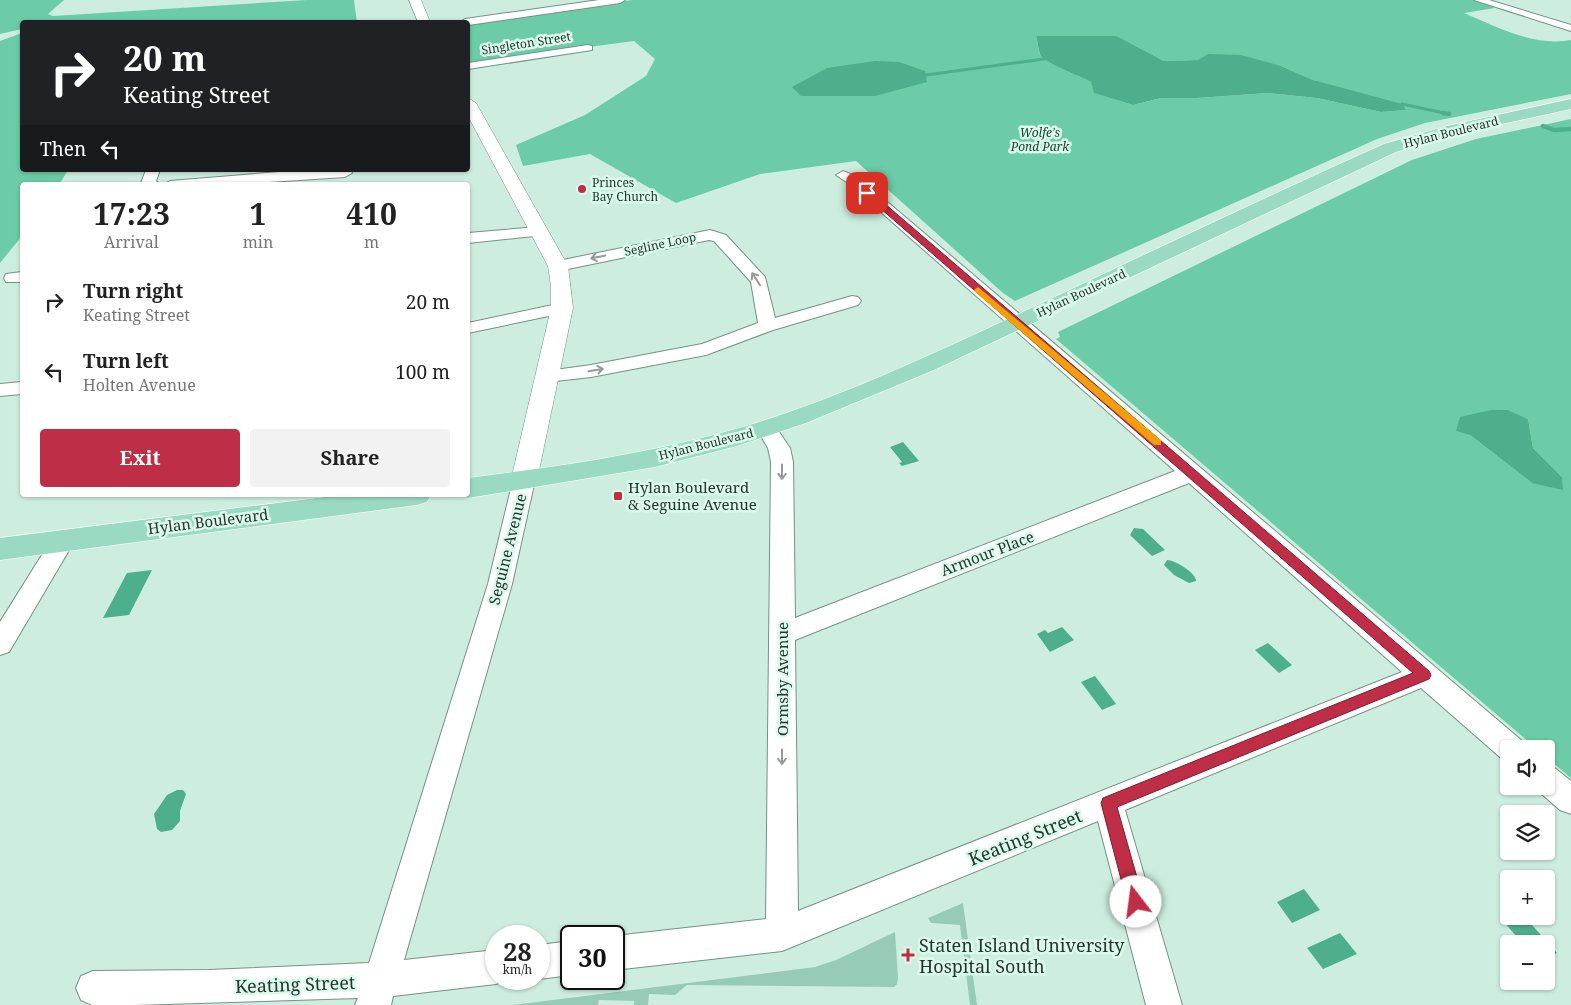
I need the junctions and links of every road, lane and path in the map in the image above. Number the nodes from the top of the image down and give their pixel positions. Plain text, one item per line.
1 (415, 0) edge
2 (620, 0) edge
3 (1479, 0) edge
4 (423, 20) edge
5 (470, 21) edge
6 (1571, 28) edge
7 (588, 48) dead end
8 (470, 66) edge
9 (1571, 104) edge
10 (470, 107) edge
11 (309, 172) edge
12 (332, 172) edge
13 (345, 173) dead end
14 (842, 176) dead end
15 (202, 182) edge
16 (538, 232) junction
17 (470, 238) edge
18 (558, 266) junction
19 (852, 301) dead end
20 (562, 308) junction
21 (1017, 322) junction
22 (767, 326) junction
23 (470, 328) edge
24 (547, 376) junction
25 (20, 388) edge
26 (0, 390) edge
27 (766, 428) junction
28 (1193, 473) junction
29 (524, 480) junction
30 (470, 488) edge
31 (401, 497) edge
32 (63, 540) junction
33 (0, 549) edge
34 (782, 634) junction
35 (0, 644) edge
36 (1424, 675) junction
37 (1500, 740) edge
38 (1555, 787) edge
39 (1571, 800) edge
40 (1108, 803) junction
41 (782, 934) junction
42 (625, 952) edge
43 (485, 969) edge
44 (93, 988) dead end
45 (377, 992) edge
46 (1164, 1005) edge

1 - 4 street
2 - 5 street
3 - 6 street
7 - 8 street, Singleton Street
9 - 21 main road, Hylan Boulevard
10 - 16 street, Seguine Avenue
11 - 15 street
12 - 13 street
14 - 21 street
16 - 17 street
16 - 18 street, Seguine Avenue
18 - 20 street, Seguine Avenue
22 -> 18 street, Segline Loop
19 - 22 street
20 - 23 street
20 - 24 street, Seguine Avenue
21 - 27 main road, Hylan Boulevard
21 - 28 street
24 -> 22 street
24 - 29 street, Seguine Avenue
25 - 26 street
27 - 29 main road, Hylan Boulevard
27 -> 34 street, Ormsby Avenue
28 - 34 street, Armour Place
28 - 36 street
29 - 30 main road, Hylan Boulevard
29 - 45 street, Seguine Avenue
31 - 32 main road, Hylan Boulevard
32 - 33 main road, Hylan Boulevard
32 - 35 street
34 -> 41 street, Ormsby Avenue
36 - 37 street
36 - 40 street, Keating Street
38 - 39 street
40 - 41 street, Keating Street
40 - 46 street
41 - 42 street, Keating Street
43 - 45 street, Keating Street
44 - 45 street, Keating Street

